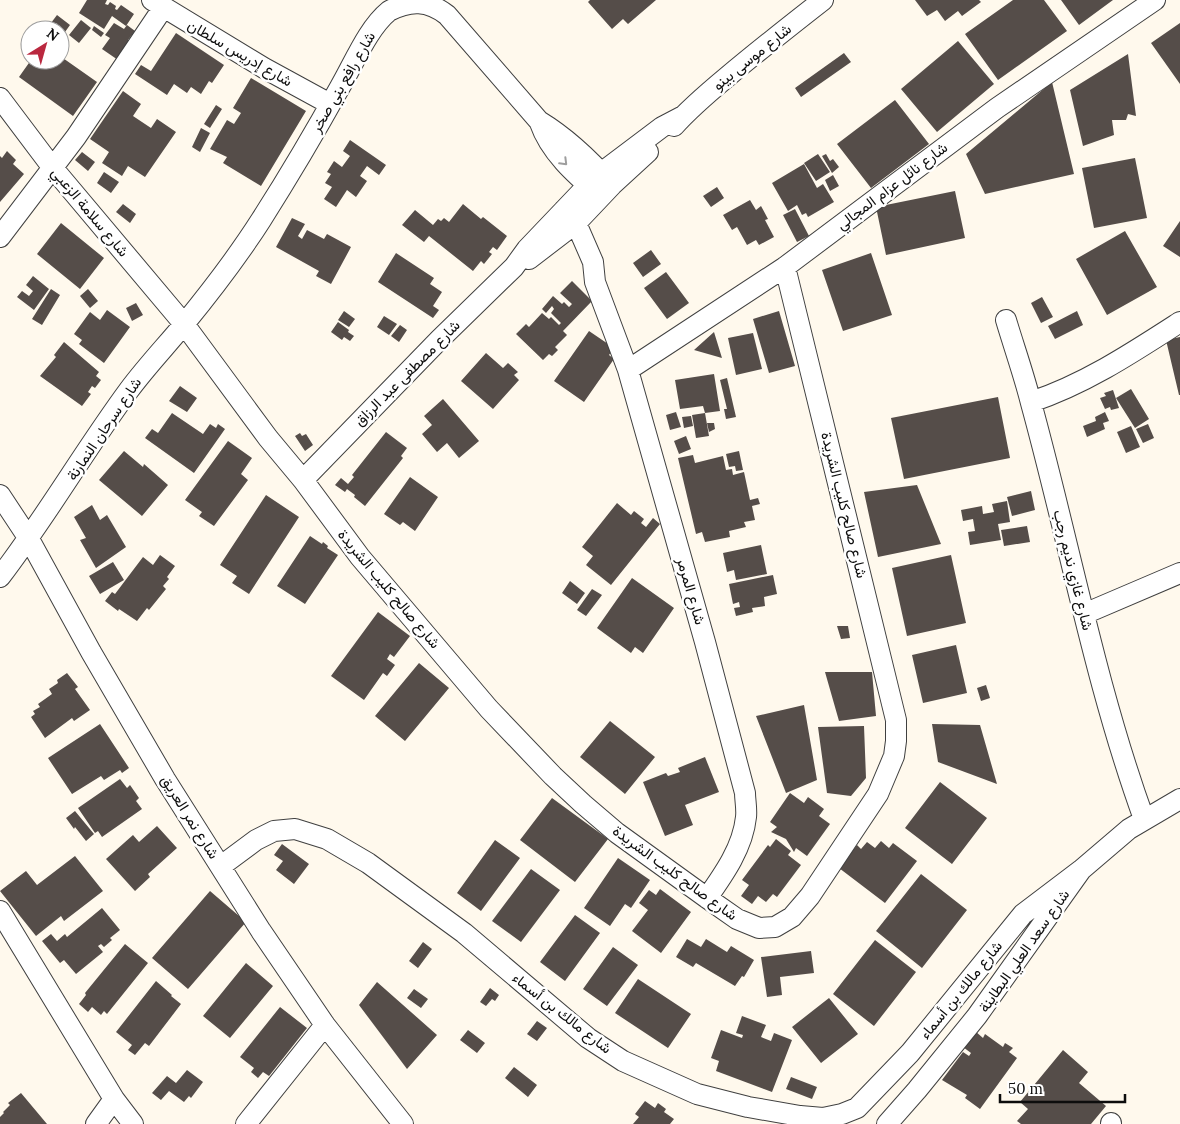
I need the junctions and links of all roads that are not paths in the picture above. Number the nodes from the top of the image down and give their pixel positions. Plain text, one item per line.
1 (823, 0) edge
2 (1155, 0) edge
3 (157, 4) edge
4 (0, 98) edge
5 (330, 104) junction
6 (52, 167) junction
7 (600, 185) junction
8 (565, 221) junction
9 (0, 237) edge
10 (785, 267) junction
11 (1006, 320) dead end
12 (1180, 322) edge
13 (184, 324) junction
14 (628, 370) junction
15 (1031, 402) junction
16 (303, 480) junction
17 (0, 495) edge
18 (29, 539) junction
19 (1180, 573) edge
20 (0, 577) edge
21 (1084, 614) junction
22 (1180, 799) edge
23 (1144, 819) junction
24 (221, 866) junction
25 (1081, 870) junction
26 (707, 898) junction
27 (0, 911) edge
28 (326, 1025) junction
29 (114, 1099) junction
30 (96, 1124) edge
31 (133, 1124) edge
32 (246, 1124) edge
33 (402, 1124) edge
34 (887, 1124) edge

1 - 7 street, شارع موسى بينو
2 - 10 street, شارع نائل عزام المجالي
3 - 5 street, شارع إدريس سلطان
3 - 6 street
4 - 6 street, شارع سلامة الزعبي
5 - 7 street, شارع رافع بني صخر
5 - 13 street, شارع رافع بني صخر
6 - 9 street
6 - 13 street, شارع سلامة الزعبي
7 - 8 street, شارع مصطفى عبد الرزاق
8 - 14 street, شارع المرمر
8 - 16 street, شارع مصطفى عبد الرزاق
10 - 14 street, شارع نائل عزام المجالي
10 - 26 street, شارع صالح كليب الشريدة
11 - 15 street, شارع غازي نديم رجب
12 - 15 street
13 - 16 street, شارع صالح كليب الشريدة
13 - 18 street, شارع سرحان النمارنة
14 - 26 street, شارع المرمر
15 - 21 street, شارع غازي نديم رجب
16 - 26 street, شارع صالح كليب الشريدة
17 - 18 street, شارع نمر العريق
18 - 20 street, شارع سرحان النمارنة
18 - 24 street, شارع نمر العريق
19 - 21 street
21 - 23 street, شارع غازي نديم رجب
22 - 23 street, شارع سعد العلي البطاينة
23 - 25 street, شارع سعد العلي البطاينة
24 - 25 street, شارع مالك بن أسماء
24 - 28 street, شارع نمر العريق
25 - 34 street, شارع سعد العلي البطاينة
27 - 29 street
28 - 32 street
28 - 33 street, شارع نمر العريق
29 - 30 street
29 - 31 street

